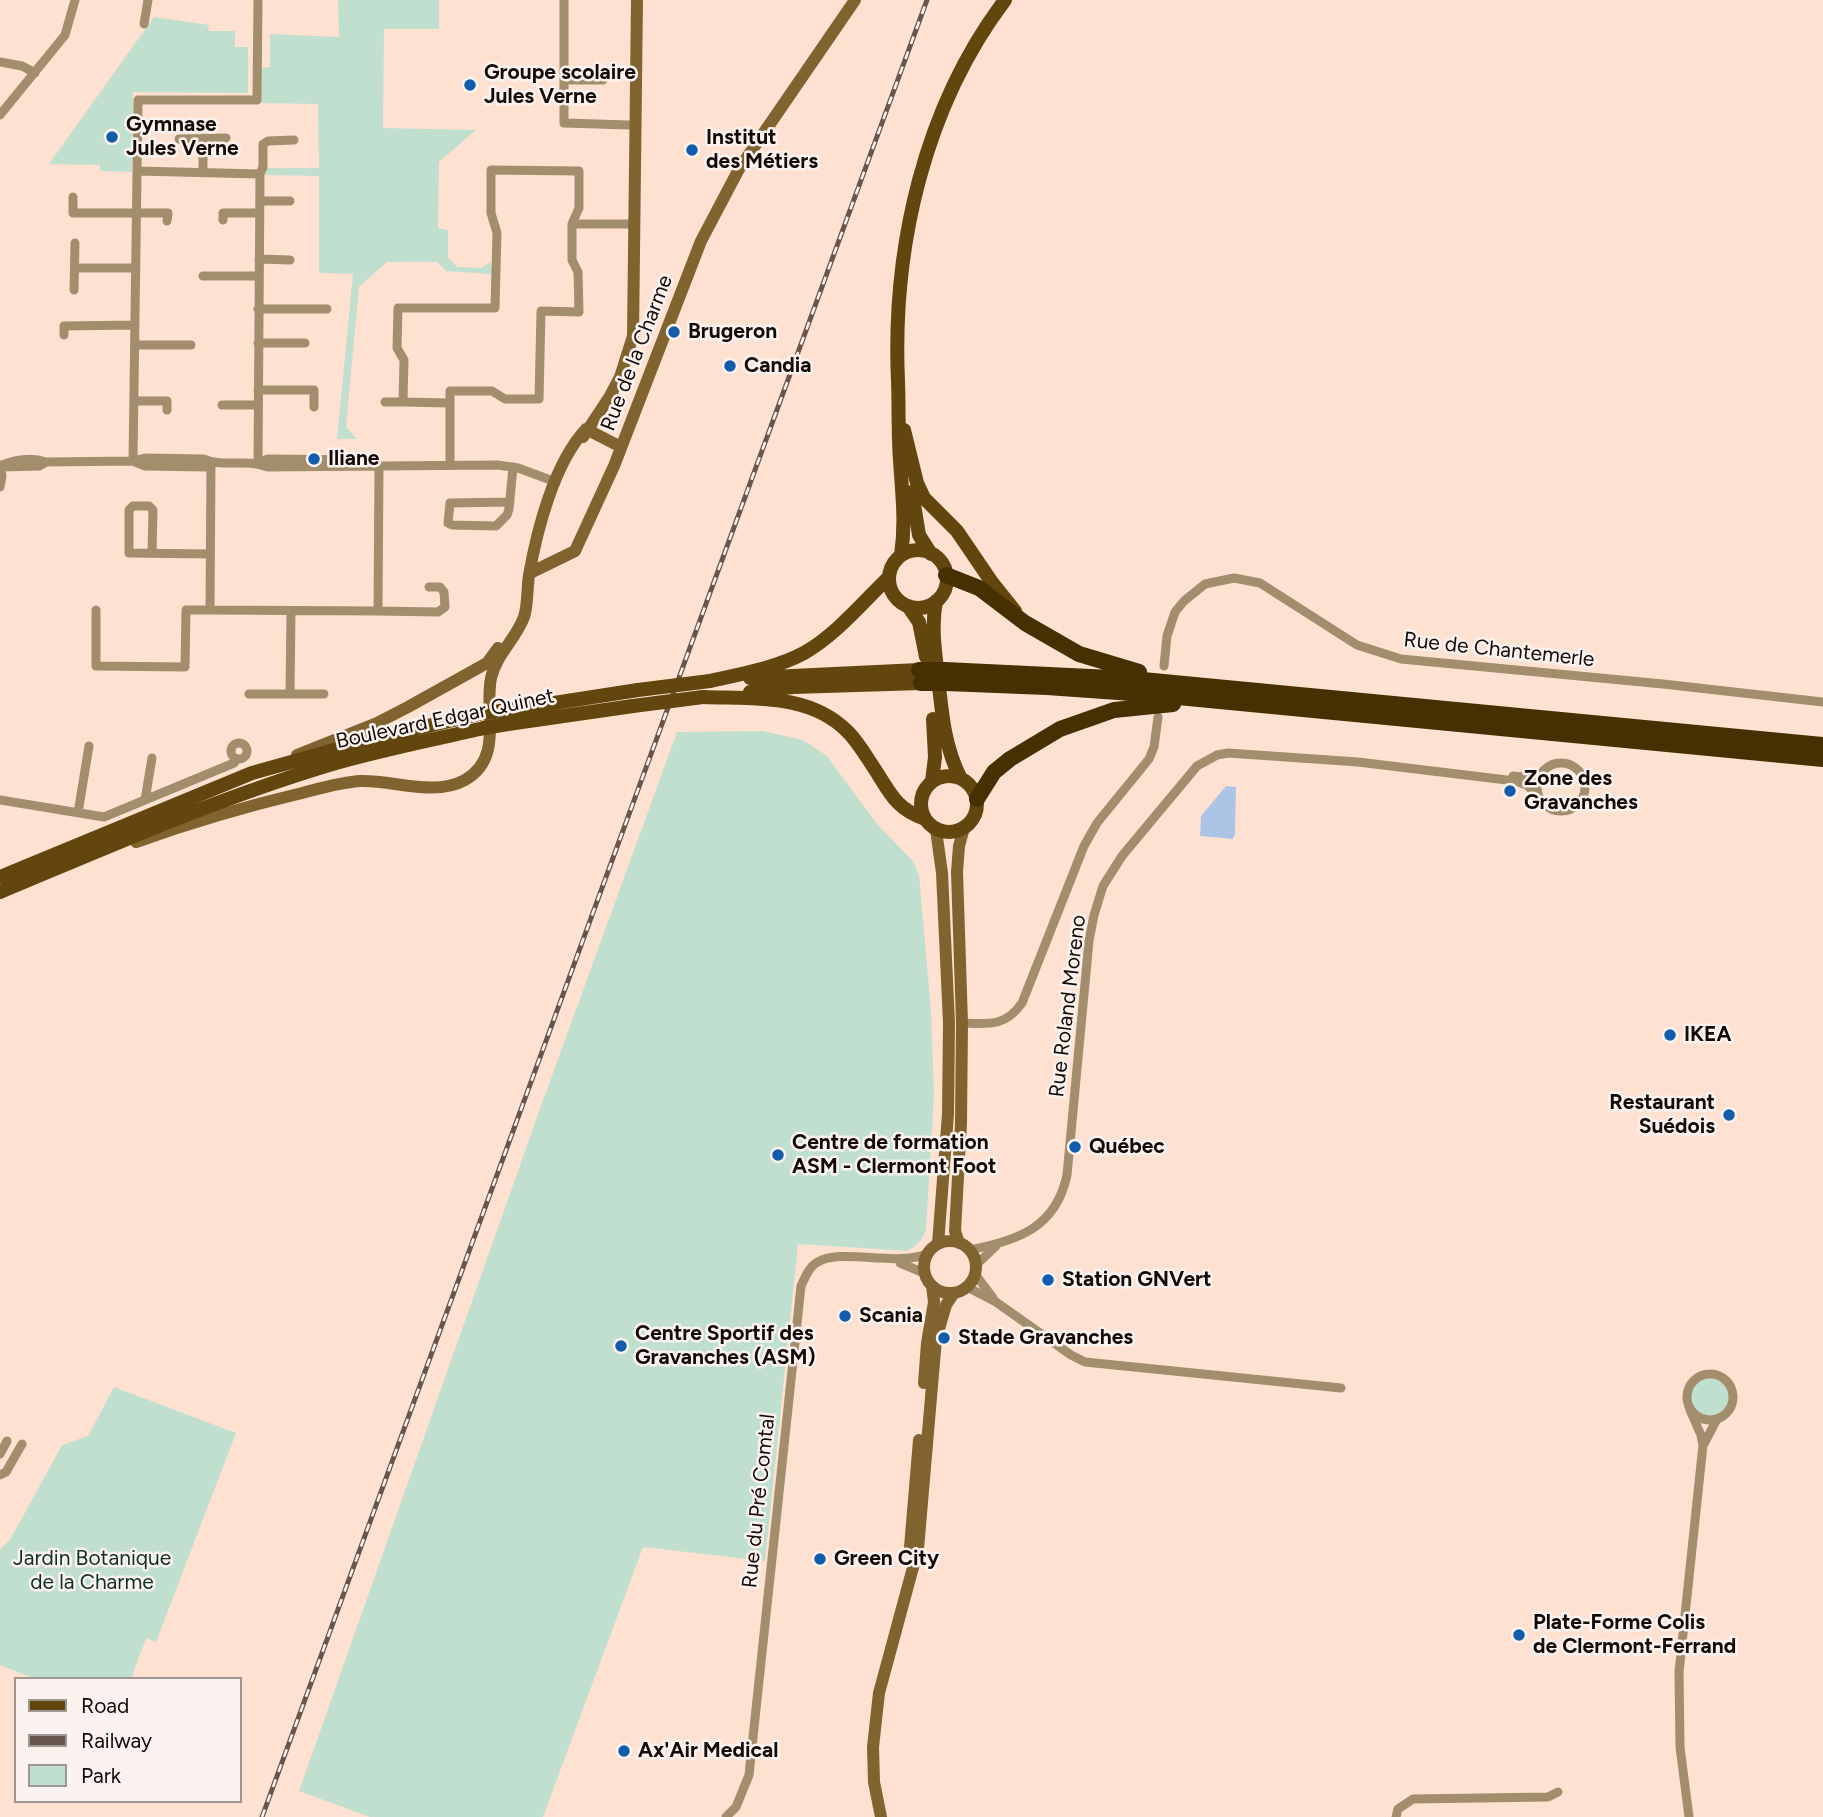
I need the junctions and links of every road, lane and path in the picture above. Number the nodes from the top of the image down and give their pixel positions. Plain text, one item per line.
1 (75, 0) edge
2 (148, 0) edge
3 (258, 0) edge
4 (564, 0) edge
5 (631, 0) edge
6 (637, 0) edge
7 (842, 0) edge
8 (855, 0) edge
9 (1005, 0) edge
10 (845, 14) junction
11 (144, 24) dead end
12 (0, 62) edge
13 (35, 73) junction
14 (564, 80) junction
15 (603, 80) dead end
16 (0, 115) edge
17 (629, 125) junction
18 (203, 138) junction
19 (226, 138) dead end
20 (180, 139) dead end
21 (294, 141) dead end
22 (137, 171) junction
23 (202, 173) junction
24 (260, 174) junction
25 (73, 197) dead end
26 (260, 201) junction
27 (290, 201) dead end
28 (136, 213) junction
29 (260, 213) junction
30 (223, 220) dead end
31 (167, 221) dead end
32 (572, 224) junction
33 (632, 224) junction
34 (75, 243) dead end
35 (259, 259) junction
36 (290, 260) dead end
37 (75, 268) junction
38 (136, 268) junction
39 (202, 276) dead end
40 (259, 276) junction
41 (74, 290) dead end
42 (258, 309) junction
43 (327, 309) dead end
44 (135, 326) junction
45 (64, 335) dead end
46 (258, 343) junction
47 (305, 343) dead end
48 (135, 345) junction
49 (191, 345) dead end
50 (258, 390) junction
51 (134, 401) junction
52 (385, 402) dead end
53 (403, 402) junction
54 (450, 403) junction
55 (222, 405) dead end
56 (257, 405) junction
57 (314, 407) dead end
58 (167, 410) dead end
59 (900, 415) junction
60 (586, 429) junction
61 (621, 447) junction
62 (133, 461) junction
63 (211, 462) junction
64 (258, 463) junction
65 (379, 465) junction
66 (450, 465) junction
67 (0, 466) edge
68 (513, 467) junction
69 (556, 482) junction
70 (0, 487) edge
71 (510, 502) junction
72 (152, 553) junction
73 (210, 554) junction
74 (932, 554) junction
75 (901, 555) junction
76 (530, 573) junction
77 (946, 575) junction
78 (889, 577) junction
79 (429, 587) dead end
80 (526, 599) junction
81 (936, 601) junction
82 (908, 606) junction
83 (96, 610) dead end
84 (209, 610) junction
85 (291, 611) junction
86 (379, 611) junction
87 (1025, 623) junction
88 (1164, 666) dead end
89 (920, 677) junction
90 (946, 677) junction
91 (710, 681) junction
92 (1196, 684) junction
93 (249, 694) dead end
94 (290, 694) junction
95 (324, 694) dead end
96 (703, 697) junction
97 (1823, 702) edge
98 (1294, 707) junction
99 (508, 717) junction
100 (1158, 717) dead end
101 (484, 721) junction
102 (1823, 745) edge
103 (89, 746) dead end
104 (152, 758) dead end
105 (237, 759) dead end
106 (1823, 759) edge
107 (272, 766) junction
108 (1542, 773) junction
109 (1483, 776) junction
110 (960, 778) junction
111 (932, 780) junction
112 (1539, 797) junction
113 (977, 799) junction
114 (0, 800) edge
115 (145, 800) junction
116 (78, 813) junction
117 (925, 819) junction
118 (964, 828) junction
119 (936, 830) junction
120 (75, 860) junction
121 (0, 877) edge
122 (0, 892) edge
123 (962, 1023) junction
124 (938, 1244) junction
125 (998, 1245) junction
126 (964, 1246) junction
127 (927, 1254) junction
128 (892, 1261) junction
129 (975, 1270) junction
130 (924, 1273) junction
131 (932, 1286) junction
132 (967, 1287) junction
133 (954, 1293) junction
134 (996, 1302) junction
135 (1341, 1388) dead end
136 (1690, 1410) junction
137 (1717, 1419) junction
138 (7, 1441) dead end
139 (22, 1444) dead end
140 (1703, 1445) junction
141 (0, 1454) edge
142 (0, 1475) edge
143 (906, 1596) junction
144 (1558, 1792) dead end
145 (726, 1817) edge
146 (881, 1817) edge
147 (1396, 1817) edge
148 (1689, 1817) edge

1 - 13 street
2 - 11 street
3 - 22 street
4 - 14 street
5 - 17 main road
6 - 33 main road
7 - 10 street
8 - 10 main road, Rue de la Charme
9 - 59 main road
10 - 61 main road, Rue de la Charme
12 - 13 street
13 - 16 street
14 - 15 street
14 - 17 street
17 - 33 main road
18 - 19 street
18 - 20 street
18 - 23 street
21 - 24 street
22 - 23 street
22 - 28 street
23 - 24 street
24 - 26 street
25 - 28 street
26 - 27 street
26 - 29 street
28 - 31 street
28 - 38 street
29 - 30 street
29 - 35 street
32 - 33 street
32 - 53 street
32 - 54 street
33 - 60 main road
34 - 37 street
35 - 36 street
35 - 40 street
37 - 38 street
37 - 41 street
38 - 44 street
39 - 40 street
40 - 42 street
42 - 43 street
42 - 46 street
44 - 45 street
44 - 48 street
46 - 47 street
46 - 50 street
48 - 49 street
48 - 51 street
50 - 56 street
50 - 57 street
51 - 58 street
51 - 62 street
52 - 53 street
53 - 54 street
54 - 66 street
55 - 56 street
56 - 64 street
59 - 74 main road
59 - 75 main road
59 - 87 main road
60 - 61 main road
60 - 69 main road
61 - 76 main road, Rue de la Charme
62 - 63 street
62 - 67 street
63 - 64 street
63 - 73 street
64 - 65 street
65 - 66 street
65 - 86 street
66 - 68 street
67 - 70 street
68 - 69 street
68 - 71 street
69 - 76 main road
71 - 71 street
72 - 72 street
72 - 73 street
73 - 84 street
74 - 75 main road
74 - 77 main road
75 - 78 main road
76 - 80 main road
77 - 81 main road
77 - 87 highway
78 - 82 main road
78 - 91 main road
79 - 86 street
80 - 107 main road
80 - 120 main road
81 - 82 main road
81 - 110 main road
82 - 111 main road
83 - 84 street
84 - 85 street
85 - 86 street
85 - 94 street
87 - 92 highway
88 - 97 street, Rue de Chantemerle
89 - 90 highway, bridge
89 - 91 main road
89 - 96 main road, Boulevard Edgar Quinet
90 - 92 highway
90 - 98 highway
91 - 99 main road, Boulevard Edgar Quinet, bridge
92 - 102 highway
93 - 94 street
94 - 95 street
96 - 99 main road, Boulevard Edgar Quinet, bridge
96 - 117 main road
98 - 106 highway
98 - 113 highway
99 - 101 main road, Boulevard Edgar Quinet, bridge
100 - 123 street
101 - 107 main road, Boulevard Edgar Quinet
101 - 120 main road, Boulevard Edgar Quinet
103 - 116 street
104 - 115 street
105 - 115 street
107 - 121 main road, Boulevard Edgar Quinet
108 - 109 street
108 - 112 street
108 - 112 street
109 - 112 street
109 - 125 street, Rue Roland Moreno
110 - 111 main road
110 - 113 main road
111 - 117 main road
113 - 118 main road
114 - 116 street
115 - 116 street
117 - 119 main road
118 - 119 main road
118 - 123 main road
119 - 124 main road
120 - 122 main road, Boulevard Edgar Quinet
123 - 126 main road
124 - 126 main road
124 - 127 main road
125 - 126 street
125 - 129 street
126 - 129 main road
127 - 128 street, Rue du Pré Comtal
127 - 130 main road
128 - 130 street, Rue du Pré Comtal
128 - 145 street, Rue du Pré Comtal
129 - 132 main road
129 - 134 street
130 - 131 main road
131 - 133 main road
131 - 143 main road
132 - 133 main road
132 - 134 street
133 - 143 main road
134 - 135 street
136 - 137 street
136 - 137 street
136 - 140 street
137 - 140 street
138 - 141 street
139 - 142 street
140 - 148 street
143 - 146 main road
144 - 147 street

